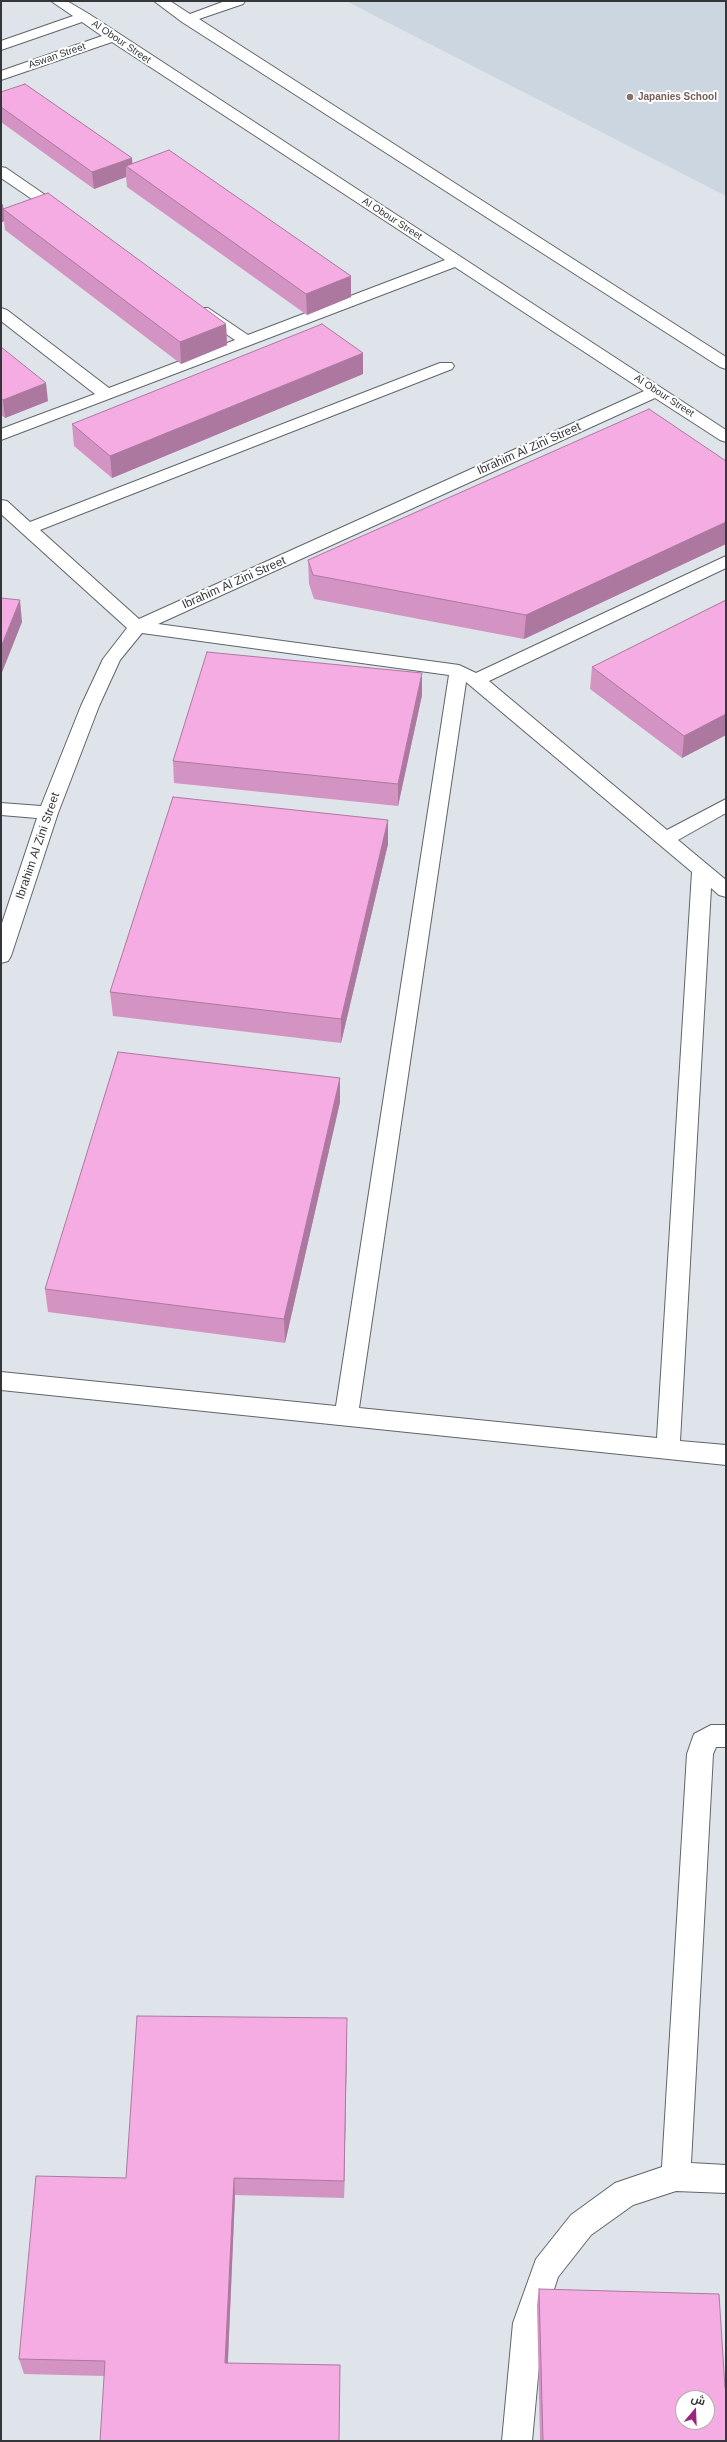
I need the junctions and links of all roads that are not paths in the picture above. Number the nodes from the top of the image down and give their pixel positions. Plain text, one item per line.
1 (58, 1) edge
2 (160, 1) edge
3 (238, 1) edge
4 (84, 17) junction
5 (187, 19) junction
6 (112, 37) junction
7 (1, 46) edge
8 (1, 76) edge
9 (1, 171) edge
10 (72, 220) edge
11 (457, 261) junction
12 (188, 301) edge
13 (1, 313) edge
14 (246, 342) junction
15 (726, 343) edge
16 (707, 351) junction
17 (726, 364) edge
18 (446, 366) dead end
19 (657, 390) junction
20 (106, 395) junction
21 (1, 435) edge
22 (726, 437) edge
23 (1, 505) edge
24 (28, 529) junction
25 (726, 561) edge
26 (137, 627) junction
27 (468, 676) junction
28 (726, 805) edge
29 (1, 809) edge
30 (48, 813) junction
31 (664, 839) junction
32 (702, 870) junction
33 (726, 890) edge
34 (1, 956) edge
35 (1, 1381) edge
36 (346, 1416) junction
37 (668, 1450) junction
38 (726, 1456) edge
39 (726, 1736) edge
40 (676, 2177) junction
41 (726, 2179) edge
42 (517, 2441) edge

1 - 4 street, Al Obour Street
2 - 5 street
3 - 5 street
4 - 6 street, Al Obour Street
4 - 7 street
5 - 16 street
6 - 8 street, Aswan Street
6 - 11 street, Al Obour Street
9 - 10 street
11 - 14 street
11 - 19 street, Al Obour Street
12 - 14 street
13 - 20 street
14 - 20 street
15 - 16 street
16 - 17 street
18 - 24 street
19 - 22 street, Al Obour Street
19 - 26 street, Ibrahim Al Zini Street
20 - 21 street
23 - 24 street
24 - 26 street
25 - 27 street
26 - 27 street
26 - 30 street, Ibrahim Al Zini Street
27 - 31 street
27 - 36 street
28 - 31 street
29 - 30 street
30 - 34 street, Ibrahim Al Zini Street
31 - 32 street
32 - 33 street
32 - 37 street
35 - 36 street
36 - 37 street
37 - 38 street
39 - 40 street
40 - 41 street
40 - 42 street

